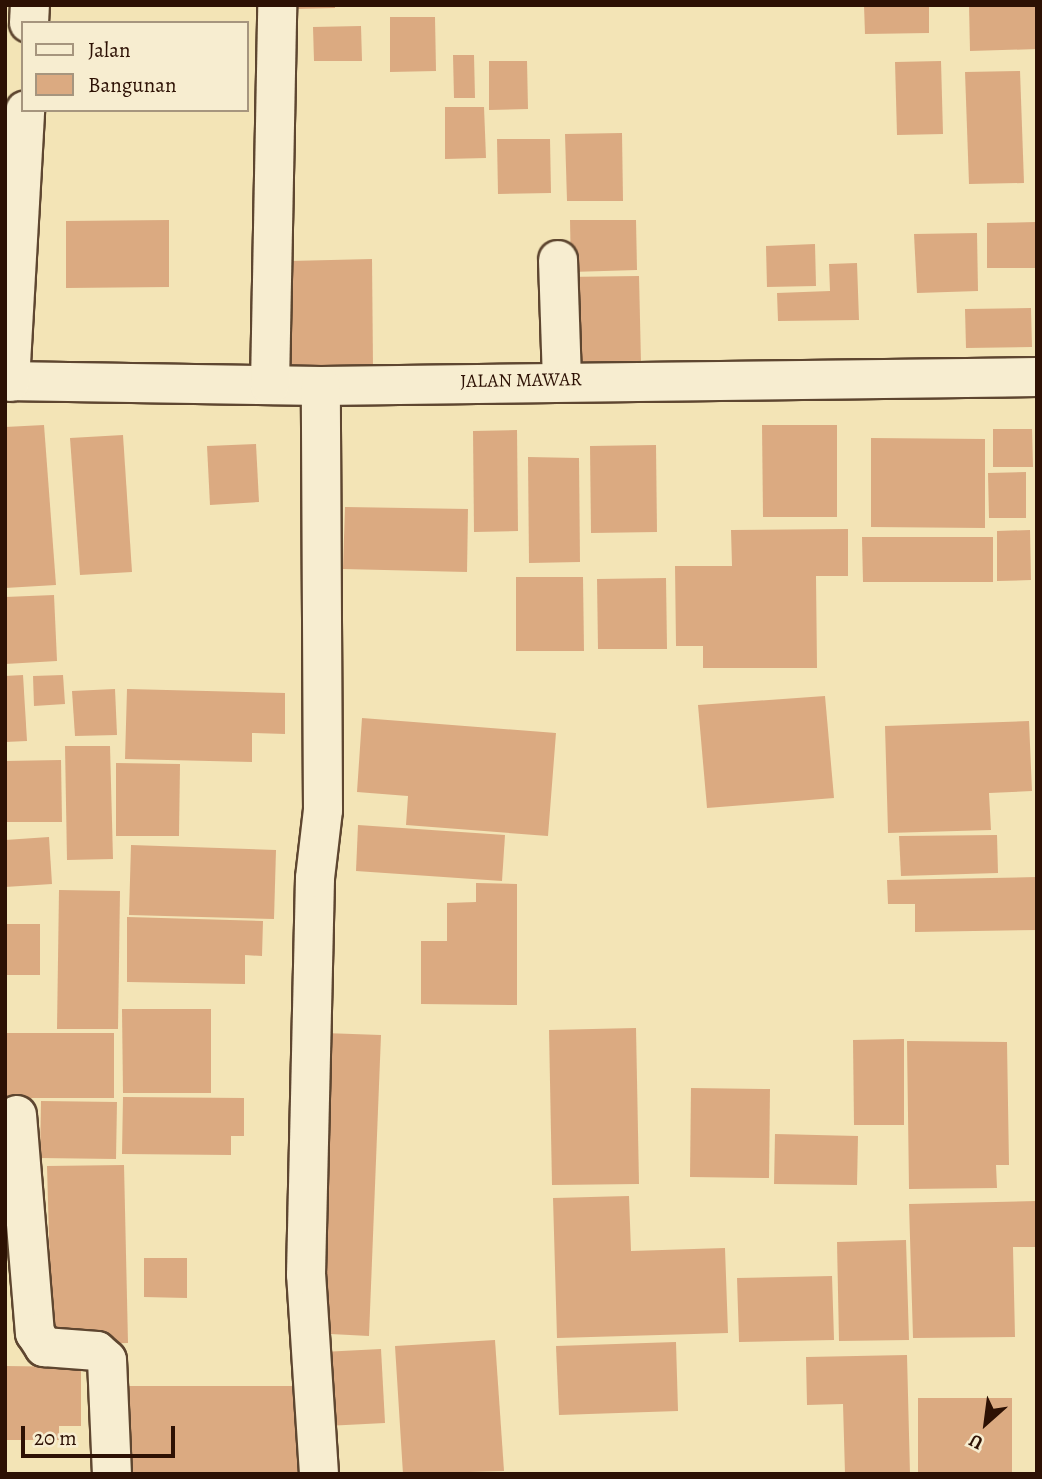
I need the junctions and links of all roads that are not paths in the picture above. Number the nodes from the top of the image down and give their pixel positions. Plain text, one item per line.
1 (277, 5) edge
2 (24, 112) edge
3 (558, 260) dead end
4 (1037, 377) edge
5 (562, 380) junction
6 (8, 382) edge
7 (270, 385) junction
8 (321, 386) junction
9 (17, 1115) dead end
10 (112, 1474) edge
11 (319, 1474) edge

1 - 7 street
2 - 6 street
3 - 5 street
4 - 5 street, JALAN MAWAR
5 - 8 street, JALAN MAWAR
6 - 7 street, JALAN MAWAR
7 - 8 street, JALAN MAWAR
8 - 11 street
9 - 10 street

